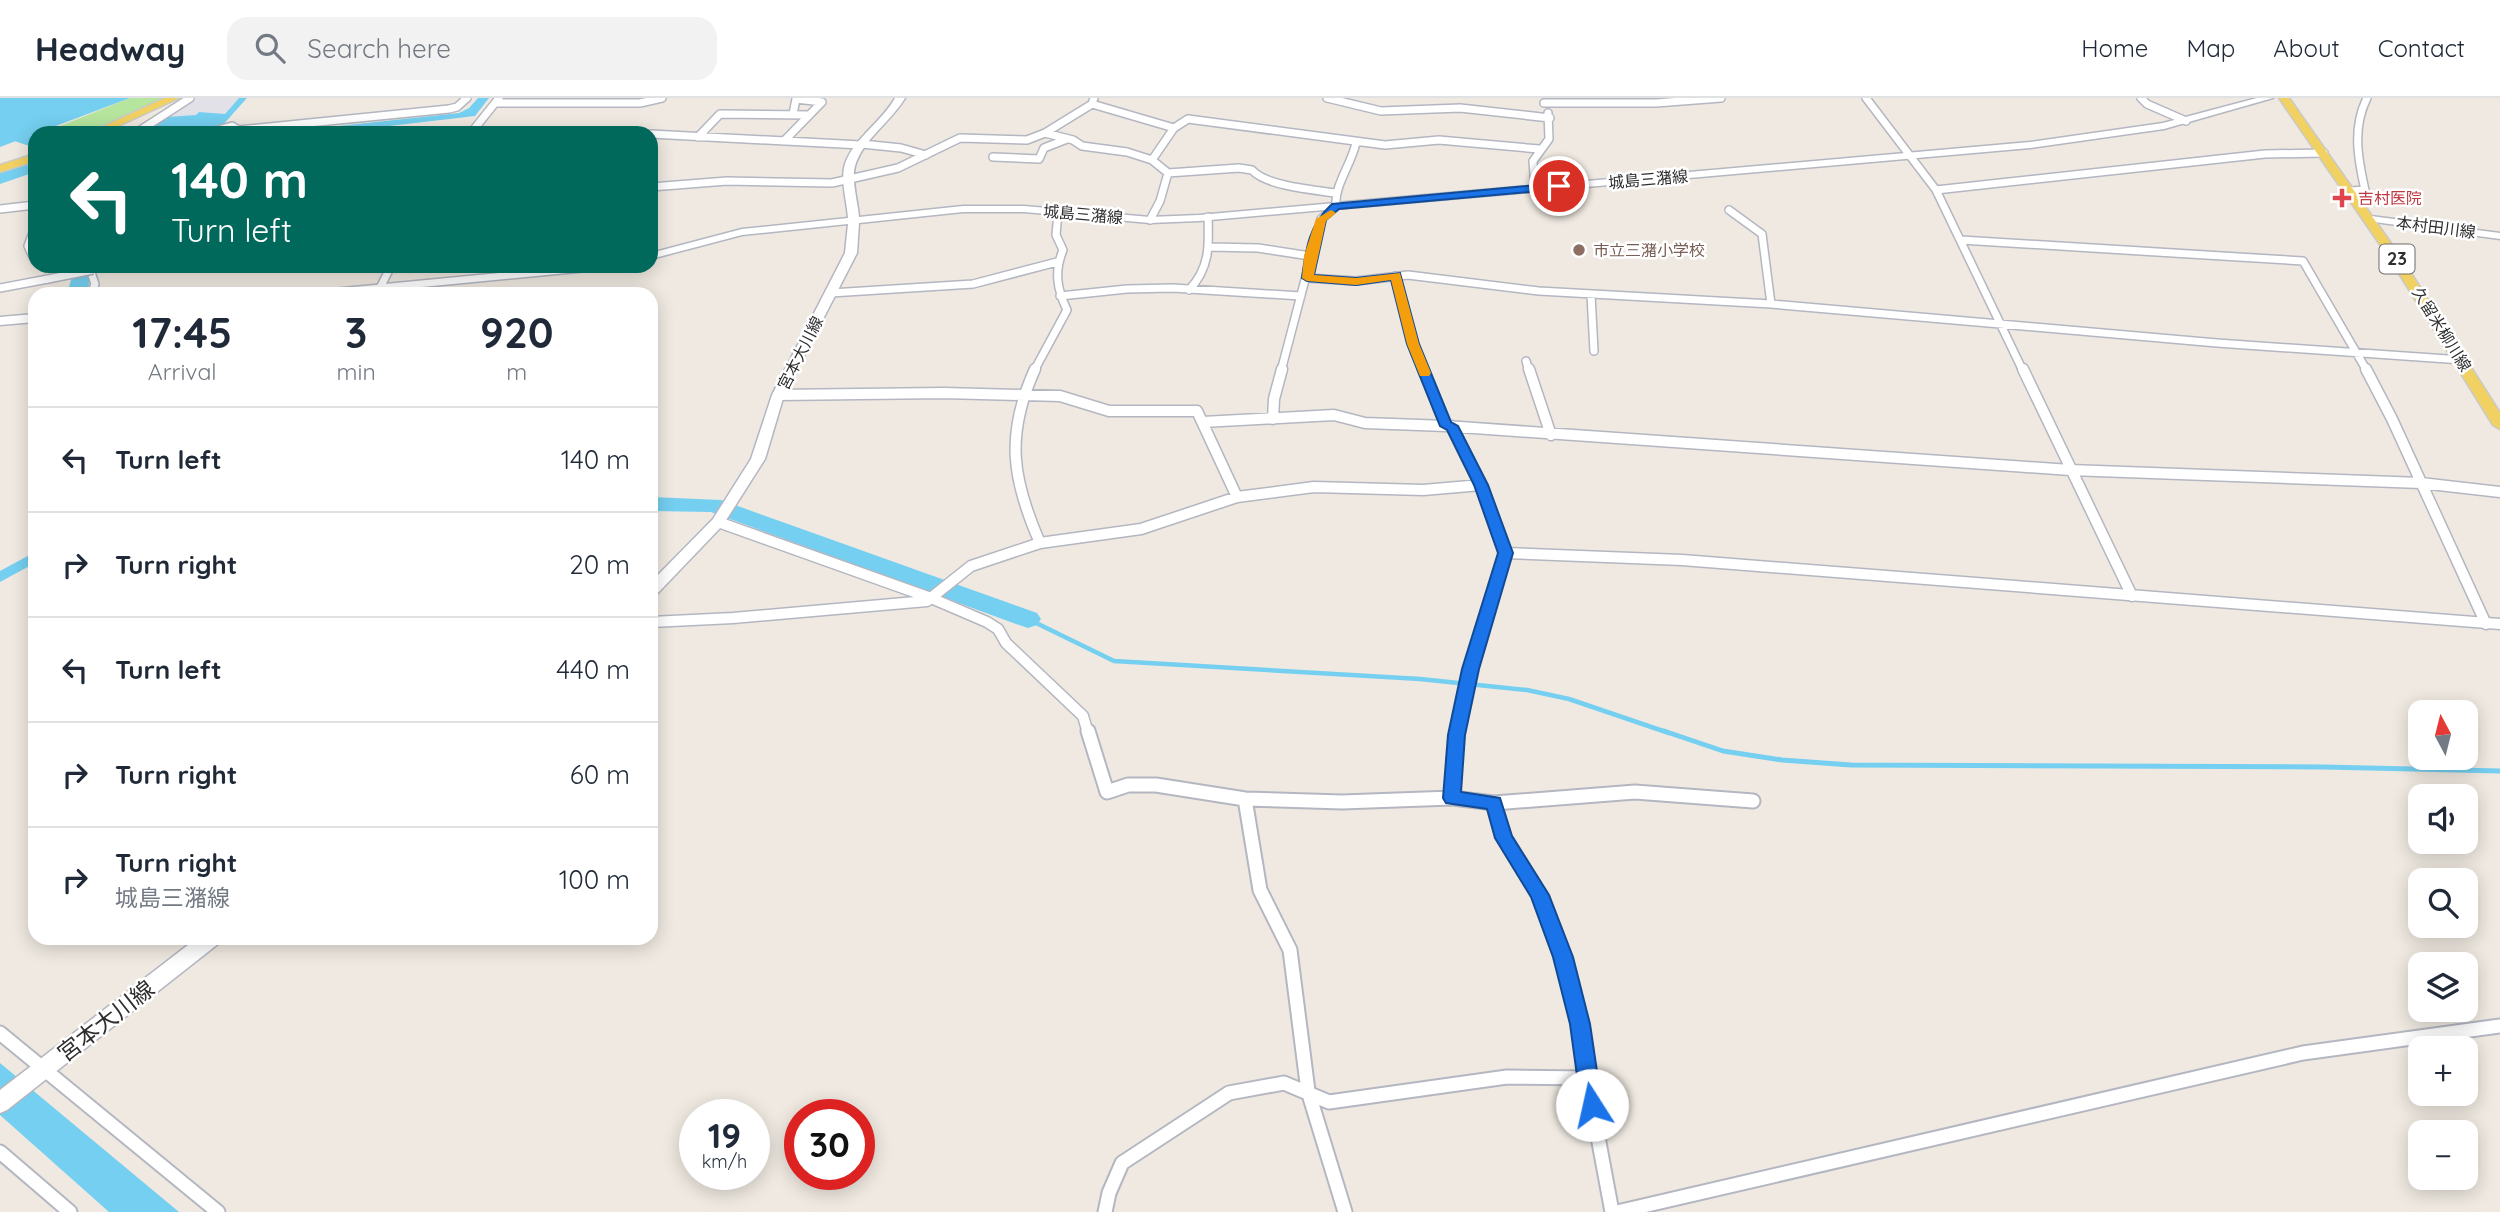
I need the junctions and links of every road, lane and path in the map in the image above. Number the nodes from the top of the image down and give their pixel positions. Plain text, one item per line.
1 (174, 98) edge
2 (190, 98) edge
3 (467, 98) edge
4 (662, 98) edge
5 (900, 98) edge
6 (1327, 98) edge
7 (1721, 98) edge
8 (1866, 98) edge
9 (2141, 98) edge
10 (2268, 98) edge
11 (2284, 98) edge
12 (2367, 98) edge
13 (1543, 100) edge
14 (497, 101) edge
15 (1093, 101) edge
16 (793, 114) junction
17 (809, 115) junction
18 (1550, 118) junction
19 (2186, 121) junction
20 (110, 126) edge
21 (147, 126) edge
22 (294, 126) edge
23 (477, 126) edge
24 (1174, 128) junction
25 (1045, 133) junction
26 (658, 134) edge
27 (698, 137) junction
28 (1067, 139) junction
29 (784, 141) junction
30 (1356, 143) junction
31 (862, 145) junction
32 (1539, 149) junction
33 (2324, 153) junction
34 (926, 155) junction
35 (1911, 156) junction
36 (993, 157) dead end
37 (28, 159) edge
38 (1152, 160) junction
39 (0, 169) edge
40 (1168, 173) junction
41 (850, 179) junction
42 (658, 186) edge
43 (1535, 188) junction
44 (1936, 190) junction
45 (2351, 191) junction
46 (1335, 192) junction
47 (28, 206) edge
48 (1336, 206) junction
49 (0, 209) edge
50 (1730, 210) dead end
51 (1058, 212) junction
52 (1208, 217) junction
53 (854, 219) junction
54 (1150, 219) junction
55 (2371, 219) junction
56 (2498, 235) edge
57 (1961, 240) junction
58 (1209, 247) junction
59 (658, 254) edge
60 (1310, 256) junction
61 (1057, 262) junction
62 (70, 273) edge
63 (509, 273) edge
64 (1395, 276) junction
65 (1307, 278) junction
66 (389, 287) edge
67 (0, 288) edge
68 (1189, 289) junction
69 (831, 293) junction
70 (1591, 295) junction
71 (1060, 296) junction
72 (1301, 296) junction
73 (1771, 304) junction
74 (28, 319) edge
75 (0, 321) edge
76 (2001, 325) junction
77 (1594, 351) dead end
78 (2357, 353) junction
79 (2462, 360) junction
80 (1526, 361) dead end
81 (778, 395) junction
82 (1026, 395) junction
83 (1273, 419) junction
84 (1203, 422) junction
85 (2500, 425) edge
86 (1449, 426) junction
87 (1551, 435) junction
88 (2070, 470) junction
89 (2421, 483) junction
90 (1481, 485) junction
91 (2500, 492) edge
92 (1237, 497) junction
93 (720, 519) junction
94 (1040, 543) junction
95 (1506, 553) junction
96 (658, 584) edge
97 (2132, 596) junction
98 (931, 598) junction
99 (658, 622) edge
100 (2486, 624) junction
101 (2500, 624) edge
102 (1452, 798) junction
103 (1245, 799) junction
104 (1753, 801) dead end
105 (1494, 803) junction
106 (202, 945) edge
107 (2500, 1026) edge
108 (0, 1033) edge
109 (37, 1075) junction
110 (1587, 1078) junction
111 (1308, 1091) junction
112 (0, 1104) edge
113 (0, 1152) edge
114 (71, 1212) edge
115 (218, 1212) edge
116 (1105, 1212) edge
117 (1345, 1212) edge
118 (1612, 1212) edge
119 (1617, 1212) edge

1 - 20 main road
2 - 21 street
3 - 22 street
4 - 14 street
5 - 31 main road, 宮本大川線
6 - 18 street
7 - 13 street
8 - 35 street
9 - 19 street
10 - 19 main road, 城島三潴線
11 - 33 main road, 久留米柳川線 / 23
12 - 45 street
13 - 18 street
14 - 23 street
15 - 24 street
15 - 25 street
16 - 17 street
16 - 17 street
16 - 27 street
17 - 29 street
18 - 32 street
19 - 35 main road, 城島三潴線
24 - 30 street
24 - 38 street
25 - 28 street
25 - 34 street
26 - 27 street
27 - 29 street
28 - 36 street
28 - 38 street
29 - 31 street
30 - 32 street
30 - 46 street
31 - 34 street
31 - 41 main road, 宮本大川線
32 - 43 street
33 - 44 street
33 - 45 main road, 久留米柳川線 / 23
34 - 41 street
35 - 43 main road, 城島三潴線
35 - 44 street
37 - 39 main road
38 - 40 street
40 - 46 street
40 - 54 street
41 - 42 street
41 - 53 main road, 宮本大川線
43 - 48 main road, 城島三潴線
44 - 57 street
45 - 55 main road, 久留米柳川線 / 23
46 - 48 street
47 - 49 street
48 - 52 main road, 城島三潴線
48 - 60 street
50 - 73 street
51 - 53 main road, 城島三潴線
51 - 54 main road, 城島三潴線
51 - 61 street
52 - 54 main road, 城島三潴線
52 - 58 street
53 - 59 main road, 城島三潴線
53 - 69 main road, 宮本大川線
55 - 56 main road, 本村田川線
55 - 79 main road, 久留米柳川線 / 23
57 - 76 street
57 - 78 street
58 - 60 street
58 - 68 street
60 - 65 street
61 - 69 street
61 - 71 street
62 - 67 street, bridge
63 - 66 main road
64 - 65 street
64 - 70 street
64 - 86 street
65 - 72 street
68 - 71 street
68 - 72 street
69 - 81 main road, 宮本大川線
70 - 73 street
70 - 77 street
71 - 82 street
72 - 83 street
73 - 76 street
74 - 75 main road
76 - 78 street
76 - 88 street
78 - 79 street
78 - 89 street
79 - 85 main road, 久留米柳川線 / 23
80 - 87 street
81 - 82 street
81 - 93 main road, 宮本大川線
82 - 84 street
82 - 94 street
83 - 84 street
83 - 86 street
84 - 92 street
86 - 87 street
86 - 90 street
87 - 88 street
88 - 89 street
88 - 97 street
89 - 91 street
89 - 100 street
90 - 92 street
90 - 95 street
92 - 94 street
93 - 96 main road, 宮本大川線
93 - 98 street
94 - 98 street
95 - 97 street
95 - 102 street
97 - 100 street
98 - 99 street
98 - 103 street
100 - 101 street
102 - 103 street
102 - 105 street
103 - 111 street
104 - 105 street
105 - 110 street
106 - 109 main road, 宮本大川線
107 - 119 street
108 - 109 street
109 - 112 main road, 宮本大川線
109 - 115 street
110 - 111 street
110 - 118 street
111 - 116 street
111 - 117 street
113 - 114 street

